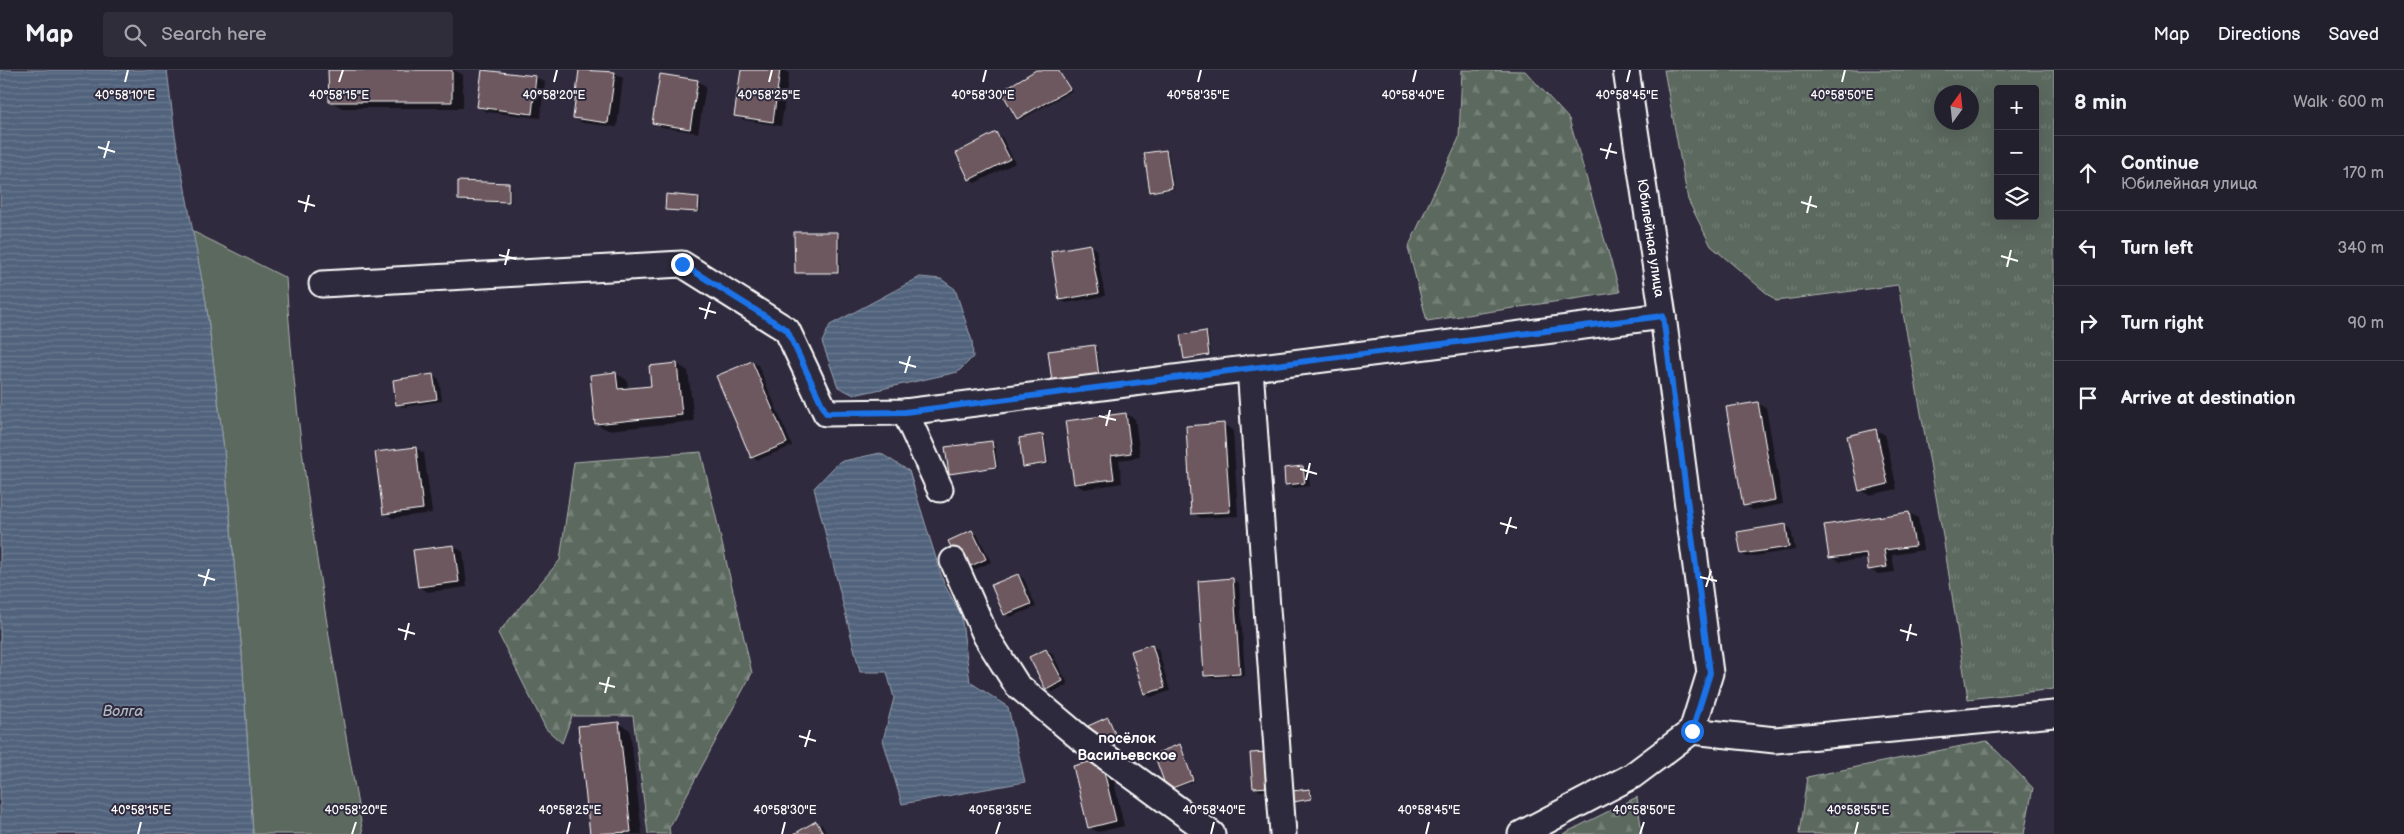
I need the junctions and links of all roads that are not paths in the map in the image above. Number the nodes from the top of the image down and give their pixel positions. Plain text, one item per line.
1 (1626, 70) edge
2 (322, 284) dead end
3 (1663, 316) junction
4 (1250, 368) junction
5 (905, 412) junction
6 (940, 489) dead end
7 (953, 561) dead end
8 (2054, 714) edge
9 (1692, 731) junction
10 (1212, 834) edge
11 (1282, 834) edge
12 (1521, 834) edge

1 - 3 street, Юбилейная улица
2 - 5 street
3 - 4 street
3 - 9 street, Юбилейная улица
4 - 5 street
4 - 11 street
5 - 6 street
7 - 10 street
8 - 9 street
9 - 12 street

